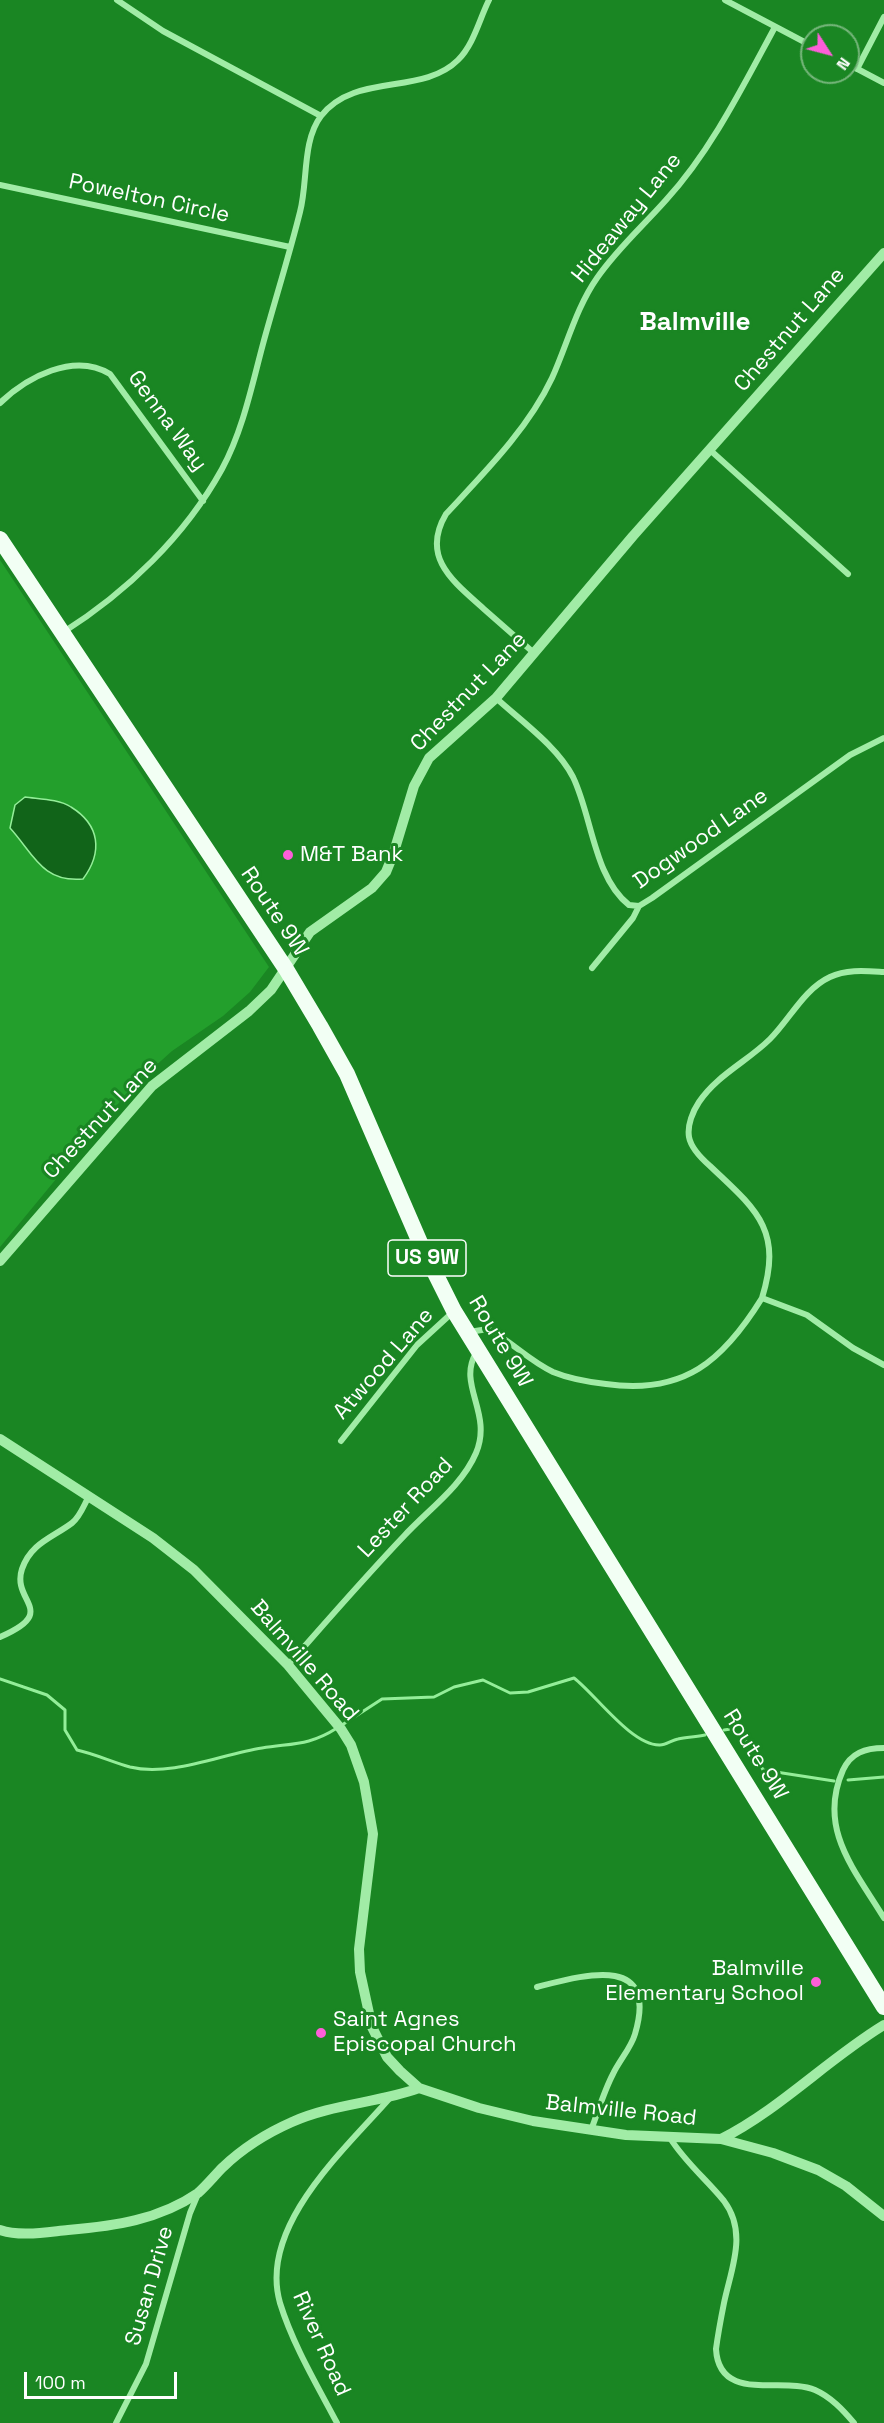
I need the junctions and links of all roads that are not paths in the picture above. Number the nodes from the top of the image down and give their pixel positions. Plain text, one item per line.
1 (117, 0) edge
2 (725, 0) edge
3 (487, 1) edge
4 (884, 17) edge
5 (775, 27) junction
6 (800, 40) edge
7 (860, 63) edge
8 (860, 71) edge
9 (884, 83) edge
10 (321, 116) junction
11 (0, 185) edge
12 (290, 247) junction
13 (884, 253) edge
14 (0, 403) edge
15 (710, 450) junction
16 (203, 501) junction
17 (0, 540) edge
18 (848, 574) dead end
19 (62, 633) junction
20 (534, 653) junction
21 (496, 698) junction
22 (884, 738) edge
23 (639, 906) junction
24 (592, 968) dead end
25 (286, 969) junction
26 (884, 972) edge
27 (0, 1261) edge
28 (762, 1298) junction
29 (454, 1311) junction
30 (468, 1332) junction
31 (478, 1350) junction
32 (884, 1365) edge
33 (0, 1439) edge
34 (341, 1441) dead end
35 (90, 1496) junction
36 (0, 1638) edge
37 (288, 1665) junction
38 (884, 1748) edge
39 (884, 1918) edge
40 (537, 1987) dead end
41 (884, 2007) edge
42 (884, 2025) edge
43 (419, 2088) junction
44 (389, 2099) junction
45 (591, 2131) junction
46 (670, 2137) junction
47 (722, 2139) junction
48 (200, 2191) junction
49 (884, 2216) edge
50 (1, 2232) edge
51 (116, 2423) edge
52 (337, 2423) edge
53 (854, 2423) edge

1 - 10 street
2 - 5 street
3 - 10 street
4 - 7 street
5 - 6 street
5 - 20 street, Hideaway Lane
8 - 9 street
10 - 12 street
11 - 12 street, Powelton Circle
12 - 16 street
13 - 15 street, Chestnut Lane
14 - 16 street, Genna Way
15 - 18 street
15 - 20 street, Chestnut Lane
16 - 19 street
17 - 19 highway, Route 9W / US 9W
19 - 25 highway, Route 9W / US 9W
20 - 21 street, Chestnut Lane
21 - 23 street, Dogwood Lane
21 - 25 street, Chestnut Lane
22 - 23 street, Dogwood Lane
23 - 24 street
25 - 27 street, Chestnut Lane
25 - 29 highway, Route 9W / US 9W
26 - 28 street
28 - 30 street
28 - 32 street
29 - 30 highway, Route 9W / US 9W
29 - 34 street, Atwood Lane
30 - 31 highway, Route 9W / US 9W
31 - 37 street, Lester Road
31 - 41 highway, Route 9W / US 9W
33 - 35 street, Balmville Road
35 - 36 street
35 - 37 street, Balmville Road
37 - 43 street, Balmville Road
38 - 39 street
40 - 45 street
42 - 47 street
43 - 44 street
43 - 45 street, Balmville Road
44 - 48 street
44 - 52 street, River Road
45 - 46 street, Balmville Road
46 - 47 street, Balmville Road
46 - 53 street
47 - 49 street, Balmville Road
48 - 50 street
48 - 51 street, Susan Drive

